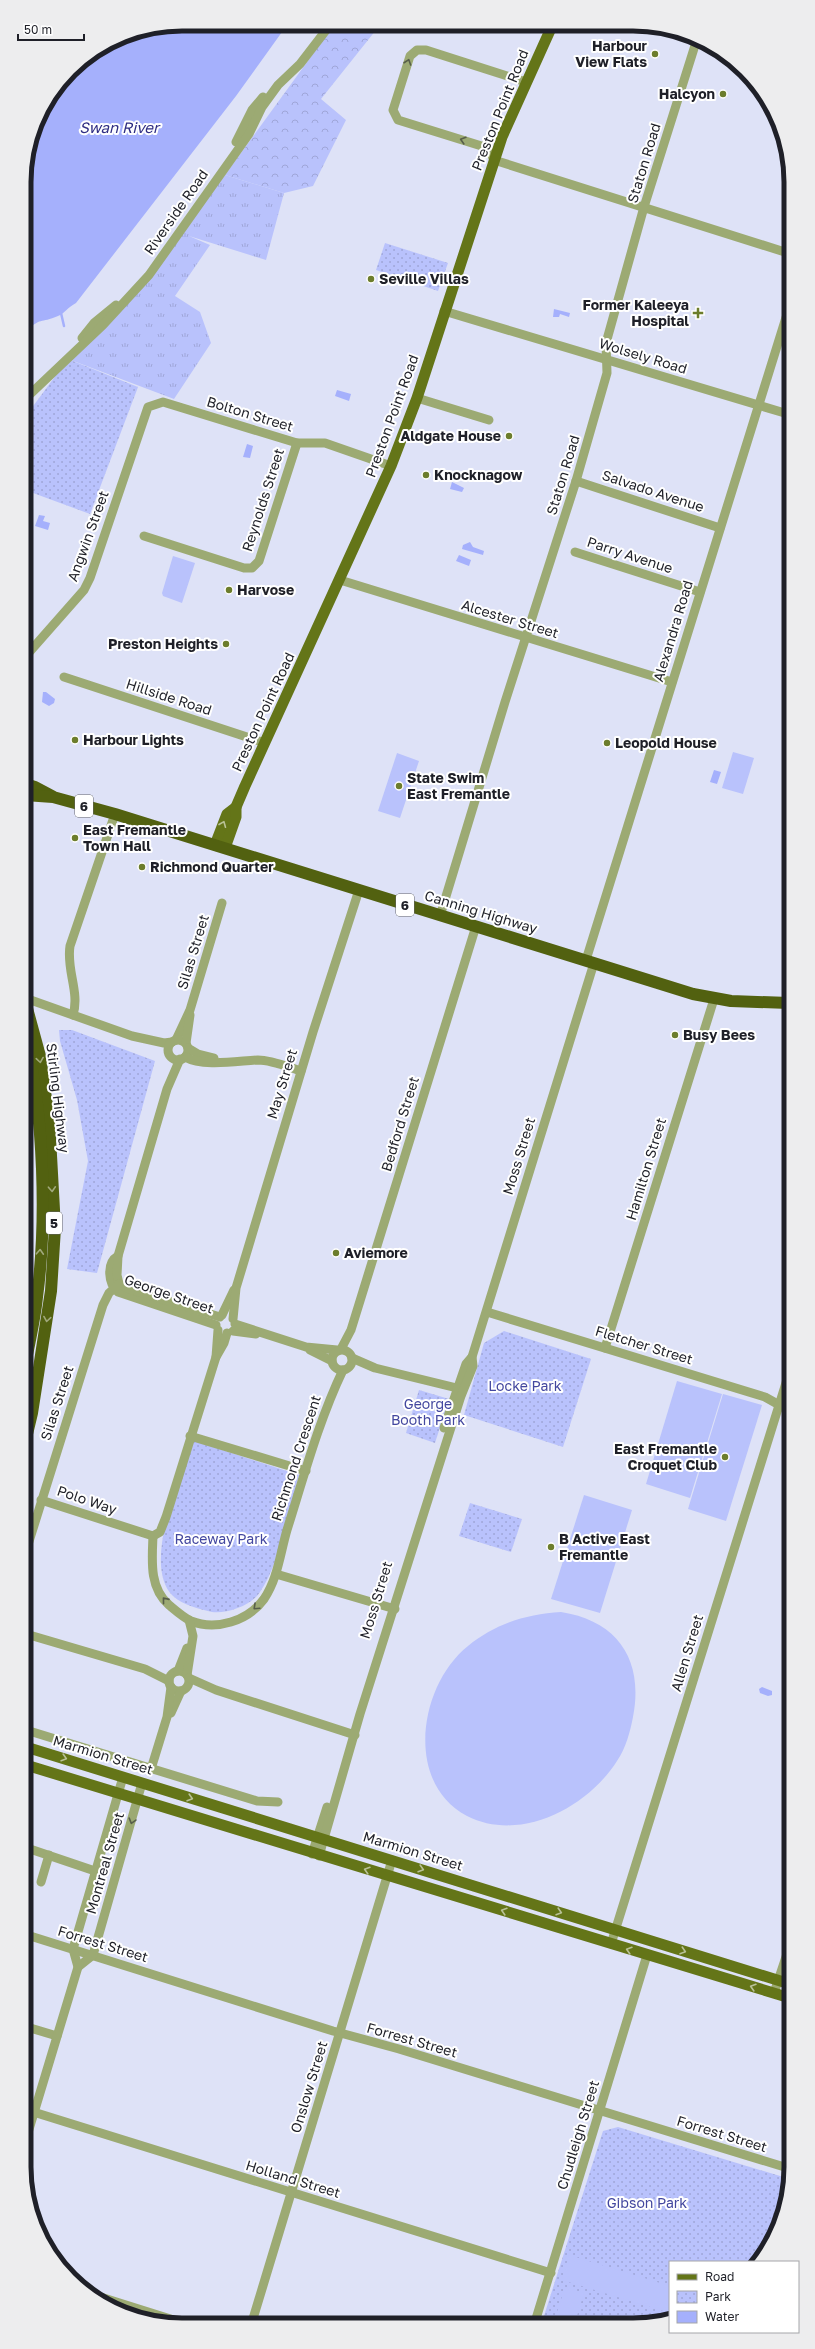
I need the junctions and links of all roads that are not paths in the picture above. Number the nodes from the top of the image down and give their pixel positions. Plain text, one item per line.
1 (319, 31) edge
2 (325, 31) edge
3 (550, 31) edge
4 (695, 44) edge
5 (526, 82) junction
6 (494, 160) junction
7 (644, 207) junction
8 (784, 252) edge
9 (444, 311) junction
10 (784, 324) edge
11 (606, 359) junction
12 (31, 386) edge
13 (31, 393) edge
14 (417, 398) junction
15 (759, 405) junction
16 (148, 407) joint
17 (784, 413) edge
18 (489, 420) dead end
19 (297, 443) junction
20 (391, 466) junction
21 (576, 481) junction
22 (720, 528) junction
23 (144, 536) dead end
24 (575, 552) dead end
25 (340, 580) junction
26 (700, 592) junction
27 (525, 638) junction
28 (31, 650) edge
29 (64, 677) dead end
30 (672, 682) junction
31 (265, 743) junction
32 (31, 786) edge
33 (31, 795) edge
34 (53, 797) junction
35 (115, 814) junction
36 (220, 846) junction
37 (359, 890) junction
38 (222, 903) dead end
39 (440, 916) junction
40 (476, 926) junction
41 (590, 961) junction
42 (714, 999) junction
43 (31, 1003) edge
44 (784, 1003) edge
45 (190, 1010) junction
46 (73, 1016) junction
47 (31, 1021) edge
48 (132, 1036) junction
49 (174, 1041) junction
50 (187, 1045) junction
51 (169, 1054) junction
52 (183, 1058) junction
53 (222, 1061) junction
54 (31, 1072) edge
55 (300, 1074) junction
56 (167, 1090) junction
57 (116, 1286) junction
58 (487, 1312) junction
59 (226, 1324) junction
60 (31, 1333) edge
61 (306, 1347) junction
62 (605, 1348) junction
63 (345, 1353) junction
64 (339, 1367) junction
65 (375, 1368) junction
66 (784, 1390) edge
67 (459, 1392) junction
68 (779, 1406) junction
69 (784, 1408) edge
70 (31, 1417) edge
71 (190, 1436) junction
72 (306, 1471) junction
73 (41, 1500) junction
74 (151, 1533) junction
75 (31, 1534) edge
76 (276, 1574) junction
77 (392, 1608) junction
78 (197, 1623) junction
79 (31, 1635) edge
80 (191, 1640) junction
81 (188, 1676) junction
82 (173, 1678) junction
83 (184, 1689) junction
84 (216, 1690) junction
85 (167, 1717) junction
86 (31, 1732) edge
87 (352, 1734) junction
88 (31, 1749) edge
89 (31, 1766) edge
90 (151, 1769) junction
91 (123, 1777) junction
92 (142, 1783) junction
93 (118, 1792) junction
94 (139, 1799) junction
95 (278, 1802) dead end
96 (321, 1839) junction
97 (31, 1849) edge
98 (49, 1855) junction
99 (316, 1855) junction
100 (392, 1860) junction
101 (95, 1871) junction
102 (388, 1876) junction
103 (41, 1882) dead end
104 (616, 1929) junction
105 (31, 1936) edge
106 (611, 1944) junction
107 (73, 1949) junction
108 (93, 1955) junction
109 (647, 1955) junction
110 (784, 1965) edge
111 (78, 1967) junction
112 (779, 1981) junction
113 (784, 1982) edge
114 (774, 1993) junction
115 (784, 1996) edge
116 (31, 2028) edge
117 (340, 2033) junction
118 (57, 2036) junction
119 (31, 2112) edge
120 (600, 2112) junction
121 (784, 2168) edge
122 (291, 2194) junction
123 (551, 2273) junction
124 (112, 2300) edge
125 (165, 2317) edge
126 (253, 2318) edge
127 (536, 2318) edge

1 - 12 street, Riverside Road
2 - 13 street, Riverside Road
3 - 5 main road, Preston Point Road
4 - 7 street, Staton Road
5 - 6 main road, Preston Point Road
6 -> 5 street
6 - 7 street
6 - 9 main road, Preston Point Road
7 - 8 street
7 - 11 street, Staton Road
9 - 11 street, Wolsely Road
9 - 14 main road, Preston Point Road
10 - 15 street, Alexandra Road
11 - 15 street, Wolsely Road
11 - 21 street, Staton Road
14 - 18 street
14 - 20 main road, Preston Point Road
15 - 17 street, Wolsely Road
15 - 22 street, Alexandra Road
16 - 19 street, Bolton Street
16 - 28 street, Angwin Street
19 - 20 street, Bolton Street
19 - 23 street, Reynolds Street
20 - 25 main road, Preston Point Road
21 - 22 street, Salvado Avenue
21 - 27 street, Staton Road
22 - 26 street, Alexandra Road
24 - 26 street, Parry Avenue
25 - 27 street, Alcester Street
25 - 31 main road, Preston Point Road
26 - 30 street, Alexandra Road
27 - 30 street, Alcester Street
27 - 39 street, Staton Road
29 - 31 street, Hillside Road
30 - 41 street, Alexandra Road
31 - 36 main road, Preston Point Road
32 - 34 highway, Canning Highway / 6
33 - 34 highway, Canning Highway / 6
34 - 35 highway, Canning Highway / 6
35 - 36 highway, Canning Highway / 6
35 - 46 street
36 - 37 highway, Canning Highway / 6
37 - 39 highway, Canning Highway / 6
37 - 55 street, May Street
38 - 45 street, Silas Street
39 - 40 highway, Canning Highway / 6
40 - 41 highway, Canning Highway / 6
40 - 63 street, Bedford Street
41 - 42 highway, Canning Highway / 6
41 - 58 street, Moss Street
42 - 44 highway, Canning Highway / 6
42 - 62 street, Hamilton Street
43 - 46 street
45 - 49 street, Silas Street
45 - 50 street, Silas Street
46 - 48 street
47 -> 70 highway, Stirling Highway / 5
48 - 49 street
48 - 51 street
49 - 50 street
49 - 51 street, Silas Street
50 - 52 street, Silas Street
50 - 53 street
51 - 52 street
51 - 56 street
52 - 53 street
52 - 56 street
53 - 55 street
60 -> 54 highway, Stirling Highway / 5
55 - 59 street, May Street
56 - 57 street
57 - 59 street, George Street
57 - 73 street, Silas Street
58 - 62 street, Fletcher Street
58 - 67 street, Moss Street
59 - 61 street, George Street
59 - 71 street
61 - 63 street, George Street
61 - 64 street, George Street
62 - 68 street, Fletcher Street
63 - 64 street
63 - 64 street
63 - 65 street, George Street
64 - 65 street, George Street
64 - 72 street, Richmond Crescent
65 - 67 street, George Street
66 - 68 street, Allen Street
67 - 77 street, Moss Street
68 - 69 street, Fletcher Street
68 - 104 street, Allen Street
71 - 72 street
71 - 74 street
72 - 76 street, Richmond Crescent
73 - 74 street, Polo Way
73 - 75 street, Silas Street
78 -> 74 street
76 - 77 street
76 -> 78 street, Richmond Crescent
77 - 87 street, Moss Street
78 - 80 street
78 - 80 street
79 - 82 street
80 - 81 street
80 - 82 street
81 - 82 street
81 - 83 street
81 - 84 street
82 - 83 street
82 - 85 street
83 - 84 street
83 - 85 street
84 - 87 street
85 - 90 street
86 - 90 street
87 - 96 street, Moss Street
88 -> 91 main road, Marmion Street
89 - 93 main road
90 - 95 street
91 - 92 main road, Marmion Street
91 - 93 street, Montreal Street
92 - 94 street, Montreal Street
92 -> 96 main road, Marmion Street
93 - 94 main road
93 - 101 street, Montreal Street
94 - 99 main road
94 -> 108 street, Montreal Street
96 - 99 street, Moss Street
96 - 100 main road, Marmion Street
97 - 98 street
98 - 101 street
98 - 103 street
102 -> 99 main road
100 - 102 street, Onslow Street
100 -> 104 main road, Marmion Street
101 - 107 street, Montreal Street
106 -> 102 main road
102 - 117 street, Onslow Street
104 - 106 street, Allen Street
104 -> 112 main road, Marmion Street
105 - 107 street, Forrest Street
109 -> 106 main road
107 - 108 street, Forrest Street
107 - 111 street
108 - 111 street
108 - 117 street, Forrest Street
114 -> 109 main road
109 - 120 street, Chudleigh Street
110 - 112 street
111 - 118 street
112 - 113 main road, Marmion Street
112 - 114 street
114 - 115 main road
116 - 118 street
117 - 120 street, Forrest Street
117 - 122 street, Onslow Street
118 - 119 street
119 - 122 street, Holland Street
120 - 121 street, Forrest Street
120 - 123 street, Chudleigh Street
122 - 123 street, Holland Street
122 - 126 street, Onslow Street
123 - 127 street, Chudleigh Street
124 - 125 street

